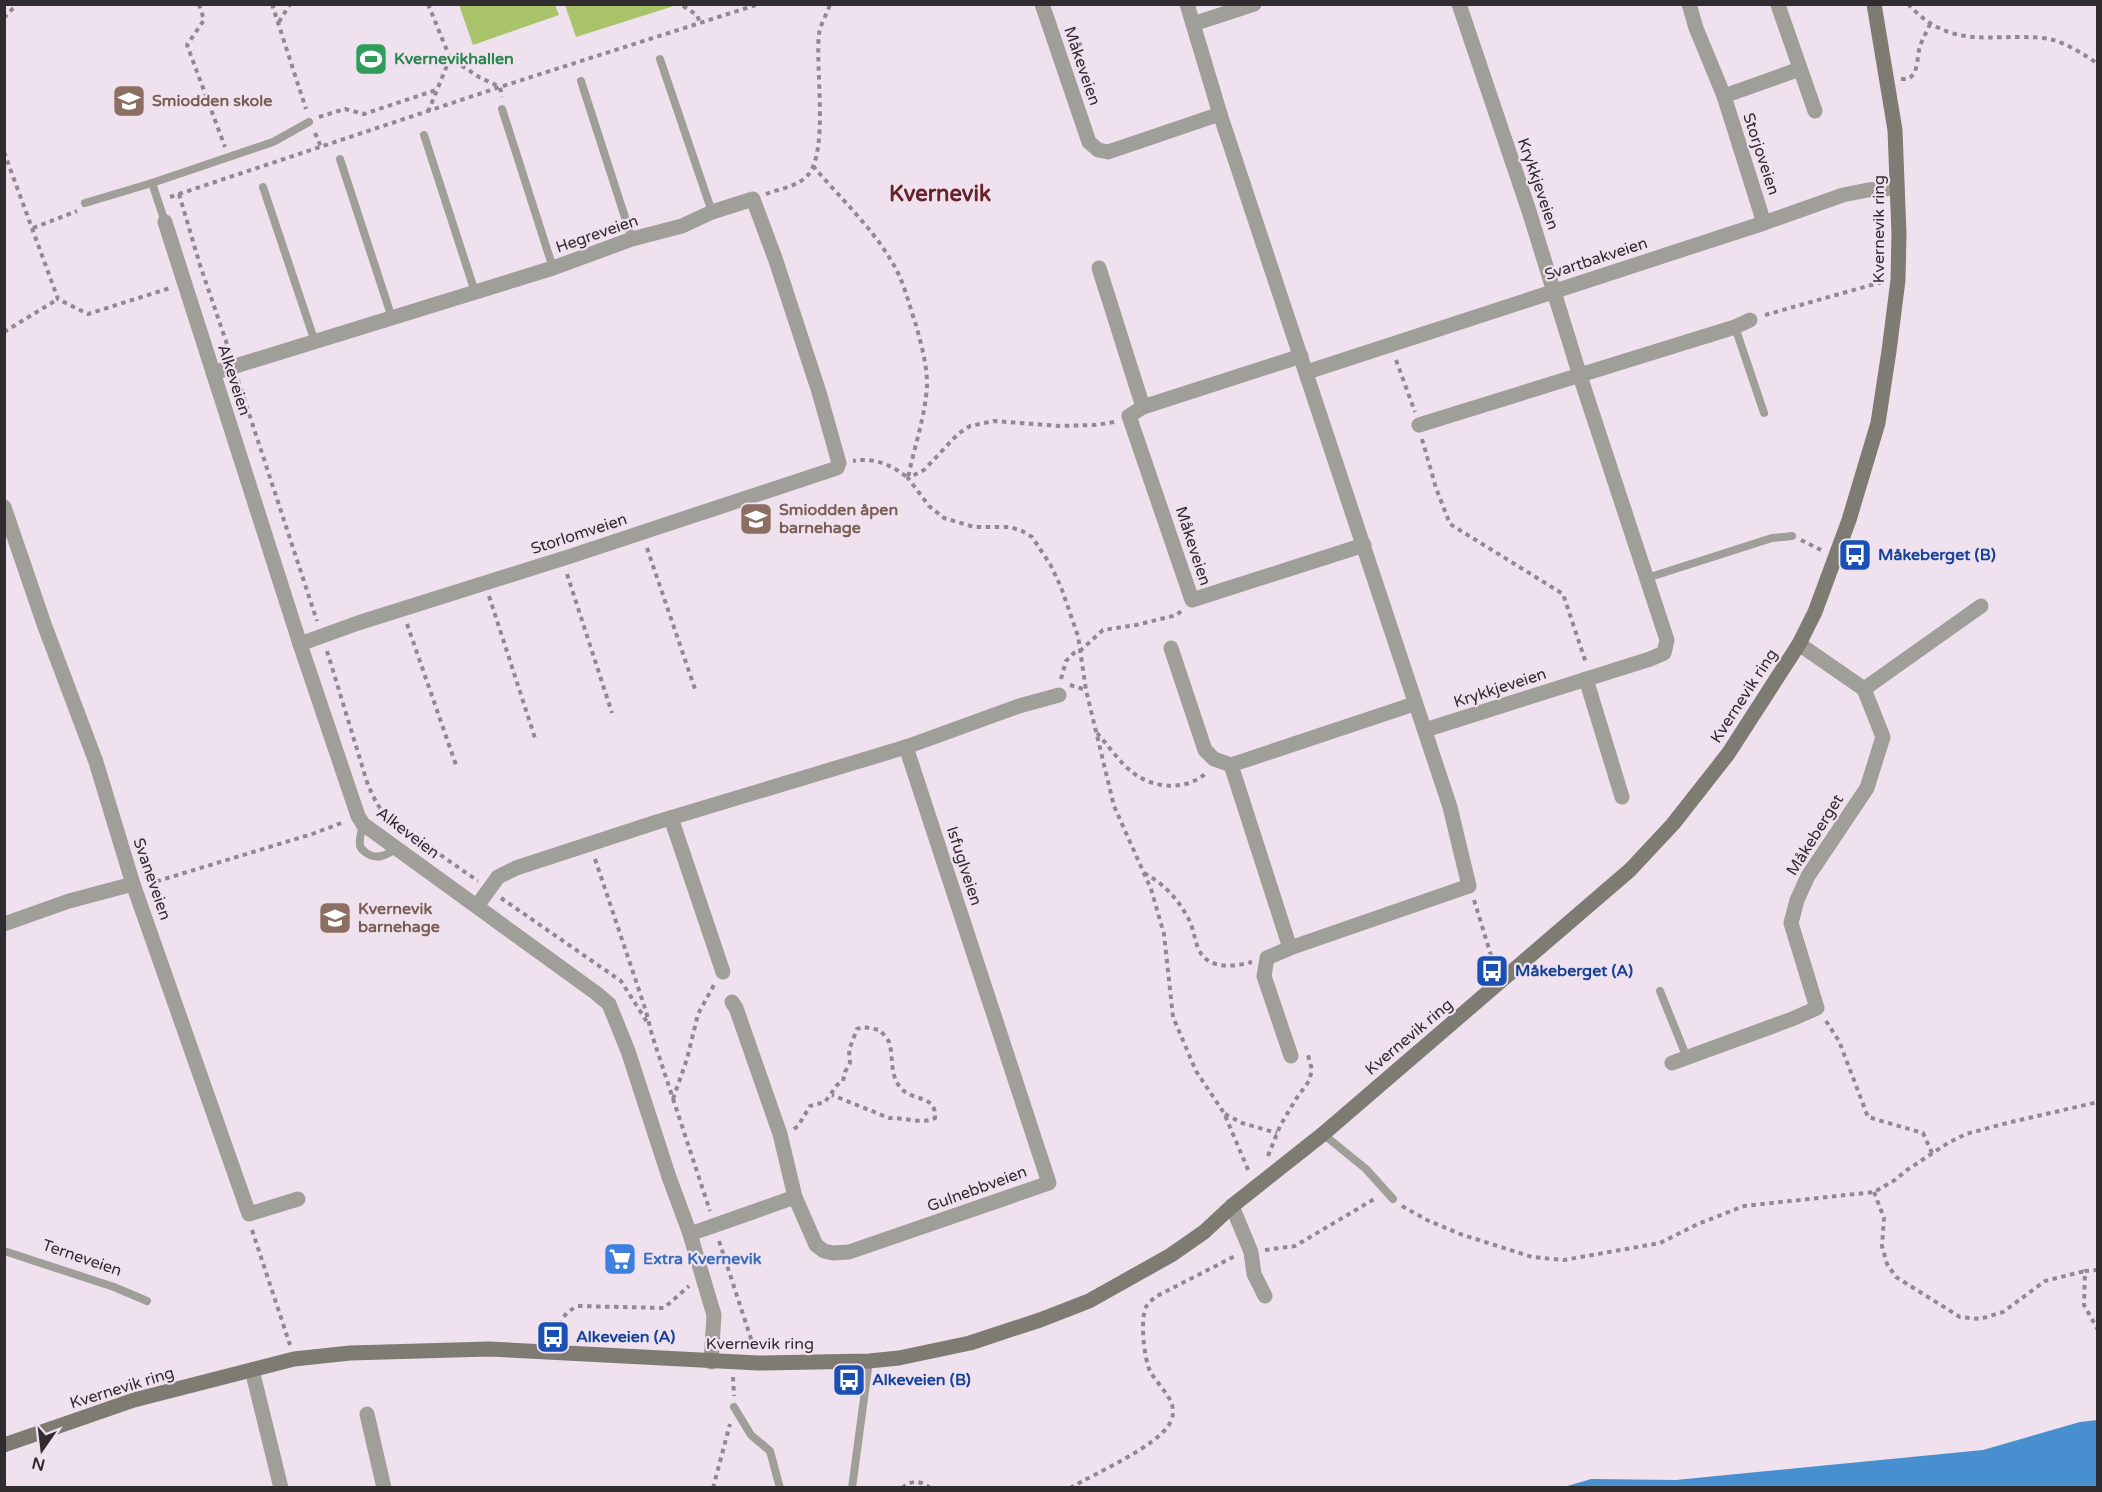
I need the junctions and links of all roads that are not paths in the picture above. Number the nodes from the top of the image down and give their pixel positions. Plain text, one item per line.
1 (1042, 4) edge
2 (1187, 4) edge
3 (1254, 4) edge
4 (1459, 4) edge
5 (1689, 4) edge
6 (1778, 4) edge
7 (1874, 4) edge
8 (1193, 24) junction
9 (660, 58) dead end
10 (1800, 69) junction
11 (580, 81) dead end
12 (1724, 96) junction
13 (502, 109) dead end
14 (1815, 111) dead end
15 (1220, 114) junction
16 (309, 122) road end
17 (424, 135) dead end
18 (340, 159) dead end
19 (152, 183) junction
20 (263, 187) dead end
21 (1897, 188) junction
22 (85, 203) road end
23 (712, 213) junction
24 (165, 222) joint
25 (1764, 223) junction
26 (632, 239) junction
27 (553, 268) junction
28 (1099, 268) dead end
29 (475, 292) junction
30 (1554, 292) junction
31 (392, 318) junction
32 (1750, 320) road end
33 (1735, 327) junction
34 (315, 342) junction
35 (1301, 356) junction
36 (1307, 372) junction
37 (213, 373) junction
38 (1580, 376) junction
39 (1143, 407) junction
40 (1764, 413) dead end
41 (1419, 425) road end
42 (838, 465) joint
43 (4, 507) edge
44 (1792, 536) road end
45 (1364, 545) junction
46 (1647, 578) junction
47 (1981, 606) dead end
48 (300, 644) junction
49 (1799, 644) junction
50 (1171, 648) dead end
51 (1587, 674) junction
52 (1864, 689) junction
53 (1059, 690) road end
54 (1414, 704) junction
55 (1425, 730) junction
56 (906, 747) junction
57 (1225, 763) junction
58 (1622, 797) dead end
59 (671, 818) junction
60 (361, 820) junction
61 (397, 848) junction
62 (132, 884) junction
63 (477, 906) junction
64 (4, 924) edge
65 (1290, 948) junction
66 (723, 972) road end
67 (1660, 991) dead end
68 (987, 997) joint
69 (732, 1002) dead end
70 (1291, 1056) dead end
71 (1687, 1058) junction
72 (1672, 1063) dead end
73 (1323, 1134) junction
74 (795, 1197) junction
75 (298, 1199) dead end
76 (1393, 1199) road end
77 (1232, 1206) junction
78 (690, 1234) junction
79 (4, 1251) edge
80 (1265, 1296) dead end
81 (147, 1301) dead end
82 (869, 1361) junction
83 (711, 1362) junction
84 (252, 1370) junction
85 (734, 1407) road end
86 (367, 1414) dead end
87 (4, 1445) edge
88 (281, 1488) edge
89 (384, 1488) edge
90 (780, 1488) edge
91 (852, 1488) edge

1 - 15 street, Måkeveien
2 - 8 street
3 - 8 street
4 - 30 street, Krykkjeveien
5 - 12 street, Storjoveien
6 - 10 street
7 - 21 main road, Kvernevik ring
8 - 15 street
9 - 23 lane
10 - 12 street, Storjoveien
10 - 14 street
11 - 26 lane
12 - 25 street, Storjoveien
13 - 27 lane
15 - 35 street
16 - 19 lane
17 - 29 lane
18 - 31 lane
19 - 22 lane
19 - 24 lane
20 - 34 lane
21 - 25 street, Svartbakveien
21 - 49 main road, Kvernevik ring
23 - 26 street, Hegreveien
23 - 42 street, Hegreveien
24 - 37 street, Alkeveien
25 - 30 street, Svartbakveien
26 - 27 street, Hegreveien
27 - 29 street, Hegreveien
28 - 39 street
29 - 31 street, Hegreveien
30 - 36 street, Svartbakveien
30 - 38 street, Krykkjeveien
31 - 34 street, Hegreveien
32 - 33 street
33 - 38 street
33 - 40 lane
34 - 37 street, Hegreveien
35 - 36 street
35 - 39 street
36 - 45 street
37 - 48 street, Alkeveien
38 - 41 street
38 - 46 street, Krykkjeveien
39 - 45 street, Måkeveien
42 - 48 street, Storlomveien
43 - 62 street, Svaneveien
44 - 46 lane
45 - 54 street
46 - 51 street, Krykkjeveien
47 - 52 street
48 - 60 street, Alkeveien
49 - 52 street
49 - 73 main road, Kvernevik ring
50 - 57 street
51 - 55 street, Krykkjeveien
51 - 58 street
52 - 71 street, Måkeberget
53 - 56 street
54 - 55 street
54 - 57 street
55 - 65 street
56 - 59 street
56 - 68 street, Isfuglveien
57 - 65 street
59 - 63 street
59 - 66 street
60 - 61 street, Alkeveien
60 - 61 lane
61 - 63 street, Alkeveien
62 - 64 street
62 - 75 street, Svaneveien
63 - 78 street, Alkeveien
65 - 70 street
67 - 71 lane
68 - 74 street, Gulnebbveien
69 - 74 street, Gulnebbveien
71 - 72 street
73 - 76 lane
73 - 77 main road, Kvernevik ring
74 - 78 street
77 - 80 street
77 - 82 main road, Kvernevik ring
78 - 83 street, Alkeveien
79 - 81 lane, Terneveien
82 - 83 main road, Kvernevik ring
82 - 91 lane
83 - 84 main road, Kvernevik ring
84 - 87 main road, Kvernevik ring
84 - 88 street
85 - 90 lane
86 - 89 street

